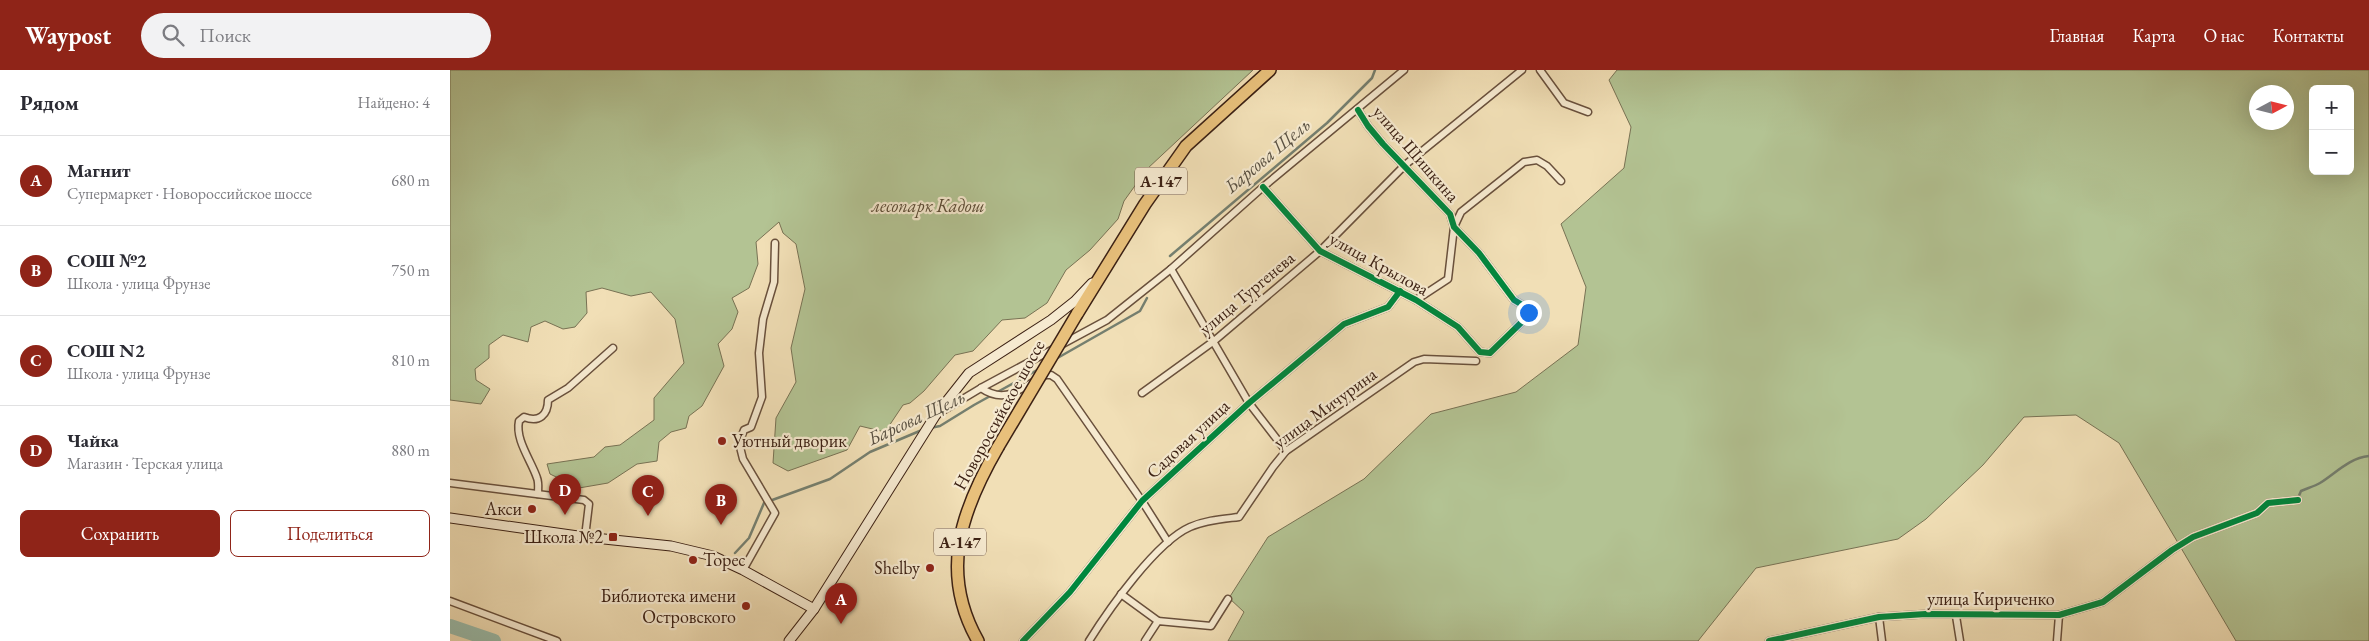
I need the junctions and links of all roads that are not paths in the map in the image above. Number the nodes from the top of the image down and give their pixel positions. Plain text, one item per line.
1 (1270, 70) edge
2 (1404, 70) edge
3 (1522, 70) edge
4 (1540, 70) edge
5 (1358, 110) junction
6 (1588, 112) dead end
7 (1405, 165) junction
8 (1560, 181) dead end
9 (1262, 187) junction
10 (1454, 227) junction
11 (775, 243) dead end
12 (1320, 251) junction
13 (1171, 269) junction
14 (1102, 272) junction
15 (1400, 291) junction
16 (1416, 300) junction
17 (1214, 341) junction
18 (613, 348) dead end
19 (1490, 353) joint
20 (1476, 361) dead end
21 (981, 388) junction
22 (1142, 393) dead end
23 (1249, 403) junction
24 (934, 418) junction
25 (1286, 451) junction
26 (450, 483) edge
27 (538, 494) junction
28 (2298, 500) dead end
29 (1142, 501) junction
30 (450, 518) edge
31 (585, 538) junction
32 (1168, 542) junction
33 (743, 570) junction
34 (1121, 594) junction
35 (1228, 599) dead end
36 (450, 601) edge
37 (814, 608) junction
38 (2059, 615) junction
39 (1956, 616) junction
40 (1879, 617) junction
41 (1158, 622) junction
42 (1793, 639) edge
43 (557, 641) edge
44 (789, 641) edge
45 (978, 641) edge
46 (1023, 641) edge
47 (1089, 641) edge
48 (1145, 641) edge
49 (1769, 641) edge
50 (1882, 641) edge
51 (1960, 641) edge
52 (2057, 641) edge

1 - 14 highway, Новороссийское шоссе / А-147
2 - 5 street
3 - 7 street, улица Тургенева
4 - 6 street
5 - 7 street, улица Шишкина
5 - 9 street
7 - 10 street, улица Шишкина
7 - 12 street, улица Тургенева
8 - 10 street
9 - 12 street, улица Крылова
9 - 13 street
10 - 16 street
10 - 19 street, улица Шишкина
11 - 33 street
12 - 15 street, улица Крылова
12 - 17 street, улица Тургенева
13 - 17 street
13 - 21 street
14 - 24 main road, Новороссийское шоссе
14 - 45 highway, Новороссийское шоссе / А-147, bridge
15 - 16 street, улица Крылова
15 - 23 street, Садовая улица
16 - 19 street, улица Крылова
17 - 22 street, улица Тургенева
17 - 23 street
18 - 27 street
20 - 25 street, улица Мичурина
21 - 24 street
21 - 29 street
23 - 25 street
23 - 29 street, Садовая улица
24 - 37 main road, Новороссийское шоссе
25 - 32 street, улица Мичурина
26 - 27 street
27 - 31 street
28 - 38 street, улица Кириченко
29 - 32 street
29 - 46 street, Садовая улица
30 - 31 main road
31 - 33 main road
32 - 34 street, улица Мичурина
33 - 37 main road
34 - 41 street
34 - 47 street, улица Мичурина
35 - 41 street
36 - 43 street
37 - 44 main road, Новороссийское шоссе
38 - 39 street, улица Кириченко
38 - 52 street
39 - 40 street, улица Кириченко
39 - 51 street
40 - 42 street, улица Кириченко
40 - 50 street
41 - 48 street
42 - 49 street, улица Кириченко

